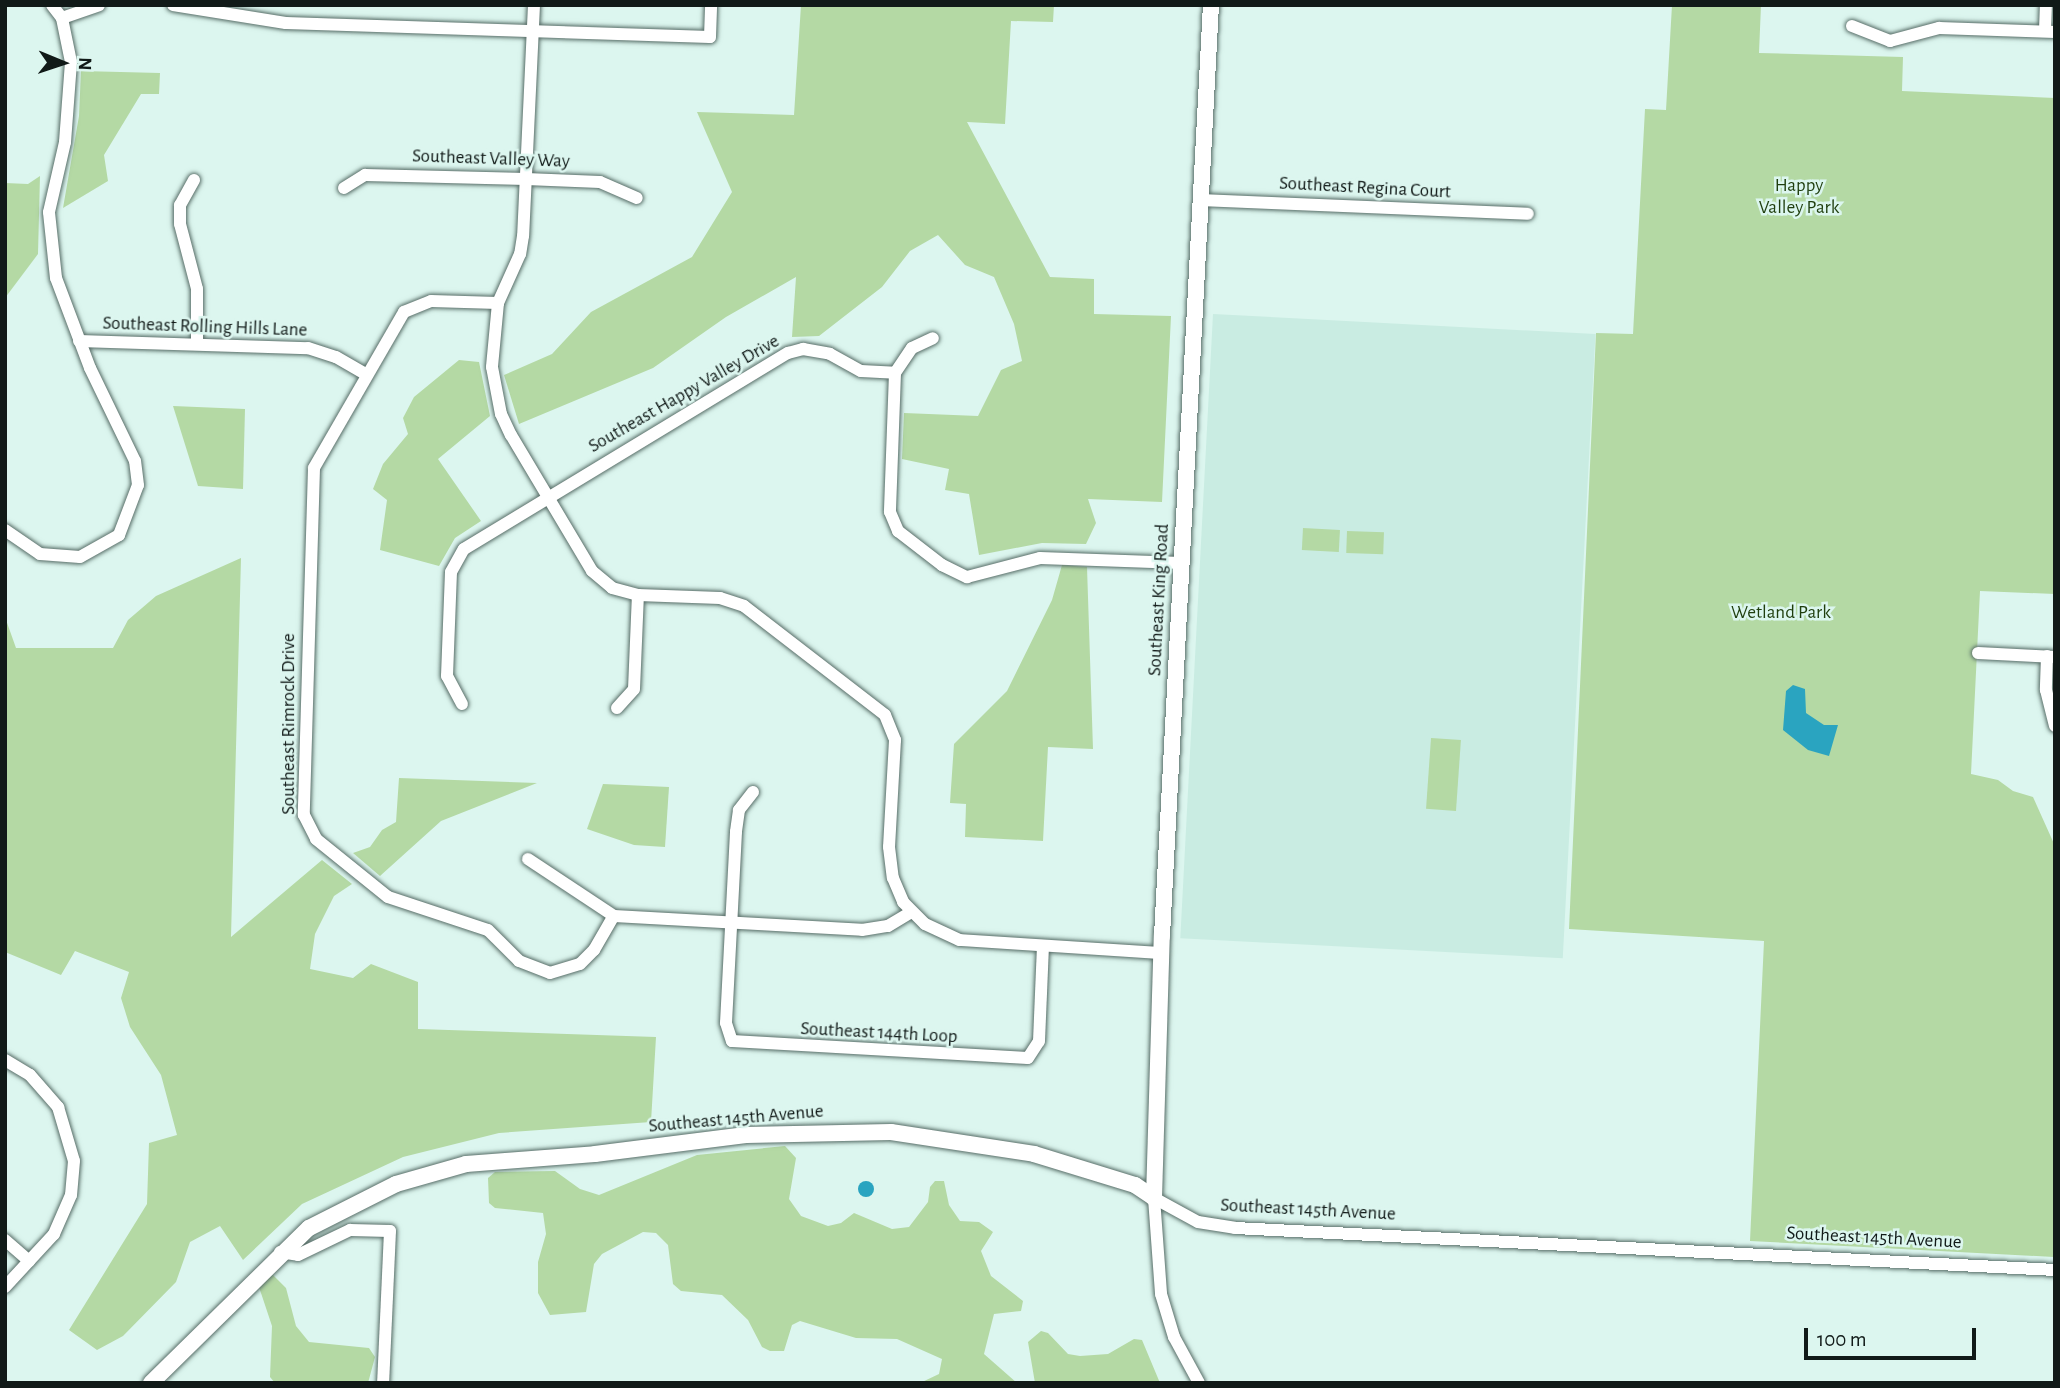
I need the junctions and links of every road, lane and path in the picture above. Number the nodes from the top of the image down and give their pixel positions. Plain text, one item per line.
1 (52, 5) edge
2 (99, 5) edge
3 (173, 5) edge
4 (534, 5) edge
5 (711, 5) edge
6 (1211, 5) edge
7 (2046, 5) edge
8 (62, 18) junction
9 (1852, 26) dead end
10 (533, 30) junction
11 (2050, 32) edge
12 (526, 179) junction
13 (194, 180) dead end
14 (344, 188) dead end
15 (637, 198) dead end
16 (1200, 200) junction
17 (1528, 214) dead end
18 (498, 303) junction
19 (933, 338) dead end
20 (79, 341) junction
21 (197, 344) junction
22 (895, 373) junction
23 (365, 374) junction
24 (547, 497) junction
25 (5, 530) edge
26 (1181, 563) junction
27 (638, 595) junction
28 (1978, 653) dead end
29 (2051, 657) edge
30 (462, 704) dead end
31 (617, 708) dead end
32 (2055, 726) edge
33 (753, 792) dead end
34 (528, 859) dead end
35 (911, 912) junction
36 (614, 916) junction
37 (731, 922) junction
38 (1044, 946) junction
39 (1162, 953) junction
40 (5, 1060) edge
41 (1154, 1198) junction
42 (5, 1240) edge
43 (280, 1252) junction
44 (29, 1261) junction
45 (2055, 1270) edge
46 (5, 1287) edge
47 (151, 1383) edge
48 (383, 1383) edge
49 (1199, 1383) edge

1 - 8 street
2 - 8 street
3 - 10 street
4 - 10 street
5 - 10 street
6 - 16 main road, Southeast King Road
7 - 11 street
8 - 20 street
9 - 11 street
10 - 12 street
12 - 14 street, Southeast Valley Way
12 - 15 street, Southeast Valley Way
12 - 18 street
13 - 21 street
16 - 17 street, Southeast Regina Court
16 - 26 main road, Southeast King Road
18 - 23 street, Southeast Rimrock Drive
18 - 24 street
19 - 22 street
20 - 21 street, Southeast Rolling Hills Lane
20 - 25 street
21 - 23 street, Southeast Rolling Hills Lane
22 - 24 street, Southeast Happy Valley Drive
22 - 26 street
23 - 36 street, Southeast Rimrock Drive
24 - 27 street
24 - 30 street, Southeast Happy Valley Drive
26 - 39 main road, Southeast King Road
27 - 31 street
27 - 35 street
28 - 29 street
29 - 32 street
33 - 37 street
34 - 36 street
35 - 37 street
35 - 38 street
36 - 37 street
37 - 38 street, Southeast 144th Loop
38 - 39 street
39 - 41 main road, Southeast King Road
40 - 44 street
41 - 43 main road, Southeast 145th Avenue
41 - 45 street, Southeast 145th Avenue
41 - 49 street
42 - 44 street
43 - 47 main road, Southeast 145th Avenue
43 - 48 street
44 - 46 street

